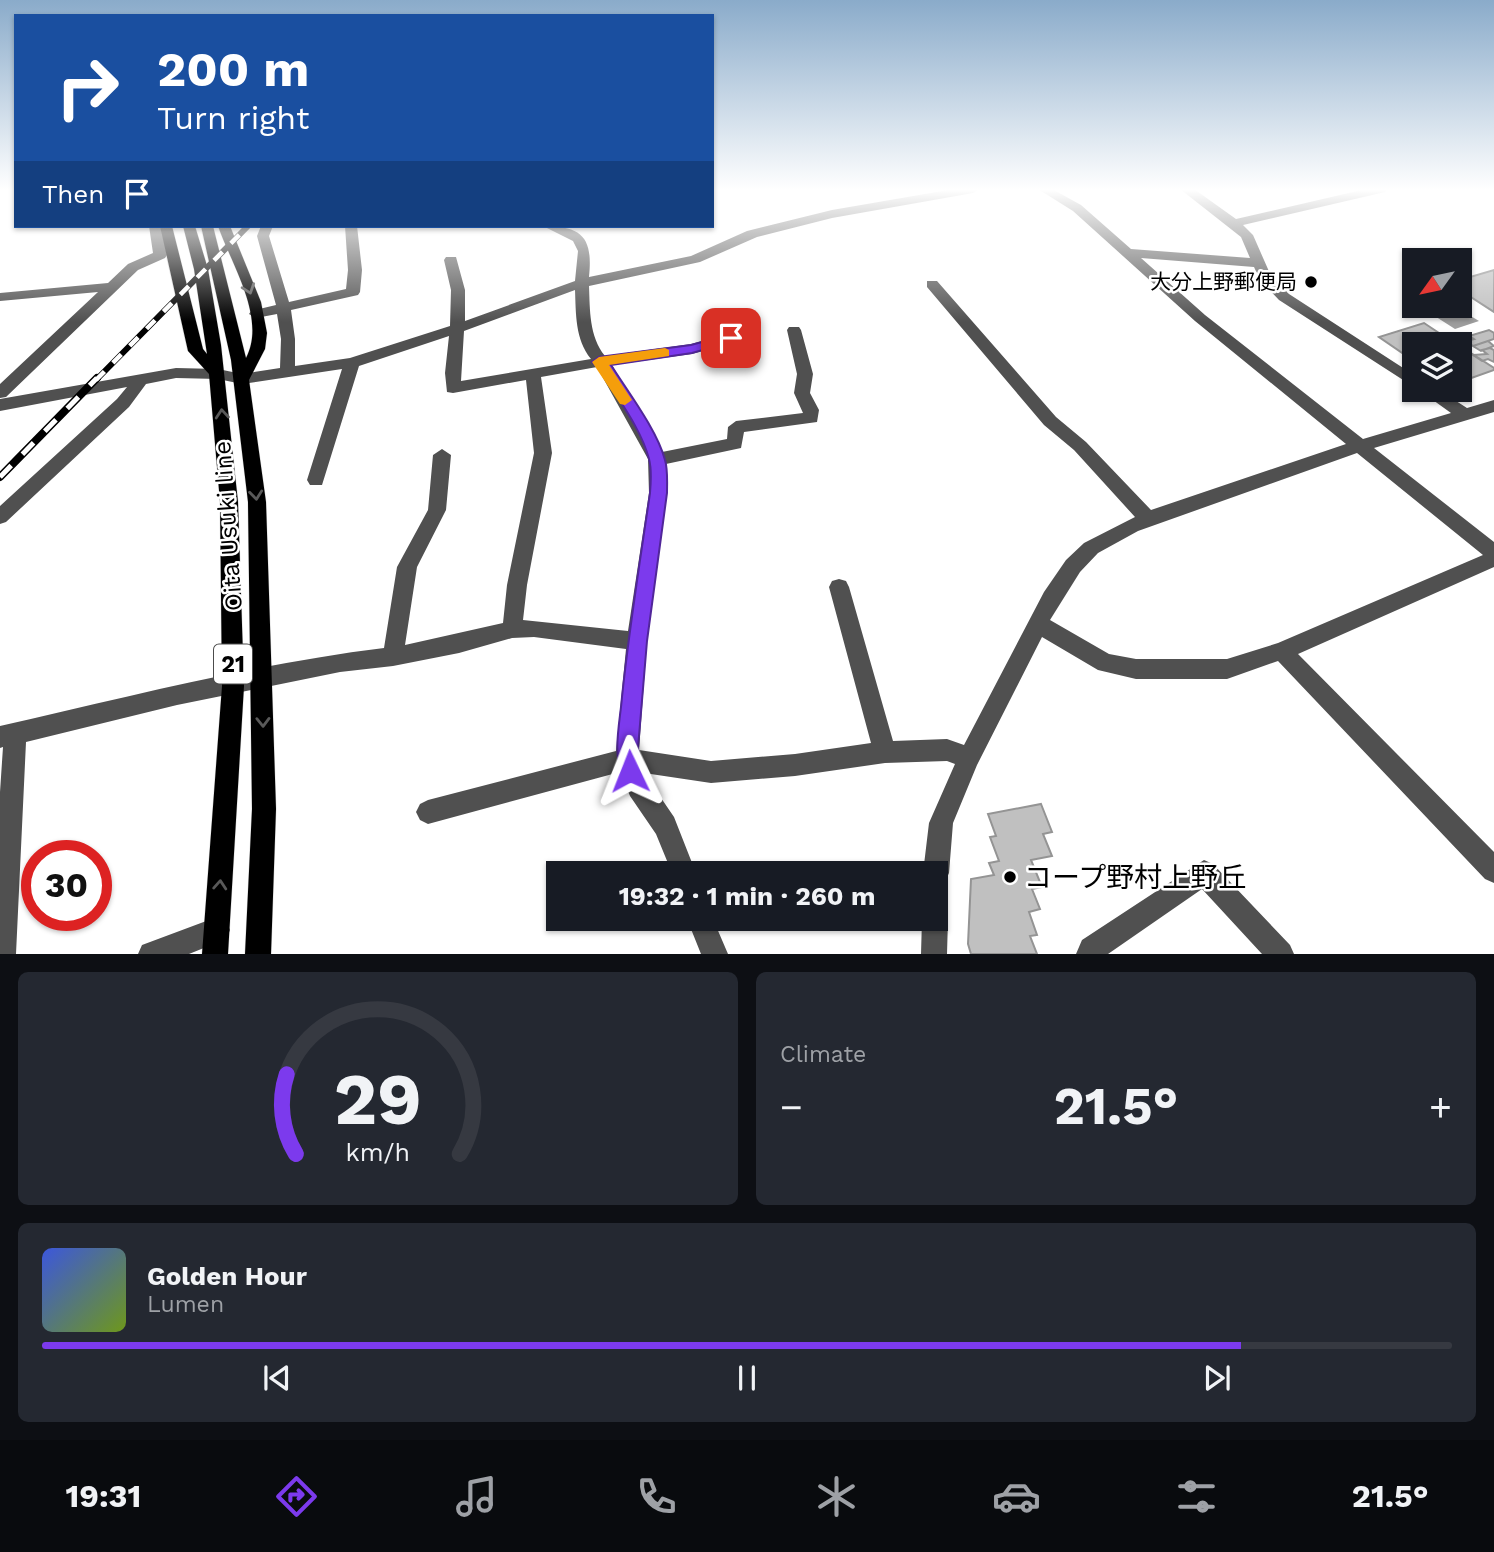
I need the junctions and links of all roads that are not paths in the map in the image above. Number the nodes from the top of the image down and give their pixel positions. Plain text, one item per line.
1 (156, 234) edge
2 (168, 234) edge
3 (190, 234) edge
4 (209, 234) edge
5 (227, 234) edge
6 (263, 234) edge
7 (352, 234) edge
8 (571, 234) edge
9 (754, 234) edge
10 (1106, 234) edge
11 (1244, 234) edge
12 (1128, 253) junction
13 (452, 260) dead end
14 (1258, 263) junction
15 (582, 283) junction
16 (932, 284) dead end
17 (112, 287) junction
18 (0, 297) edge
19 (283, 307) junction
20 (256, 314) junction
21 (456, 329) junction
22 (794, 331) dead end
23 (731, 338) dead end
24 (599, 362) junction
25 (352, 363) junction
26 (287, 373) junction
27 (218, 374) junction
28 (533, 374) junction
29 (1402, 374) edge
30 (143, 377) junction
31 (242, 379) junction
32 (0, 393) edge
33 (1446, 402) edge
34 (0, 405) edge
35 (1494, 406) edge
36 (1464, 414) junction
37 (1359, 446) junction
38 (442, 455) dead end
39 (657, 459) junction
40 (316, 480) dead end
41 (0, 517) edge
42 (1148, 519) junction
43 (1494, 553) edge
44 (1494, 559) edge
45 (839, 587) dead end
46 (1038, 624) junction
47 (512, 629) junction
48 (637, 641) junction
49 (1282, 651) junction
50 (393, 657) junction
51 (262, 678) junction
52 (233, 686) junction
53 (8, 735) edge
54 (885, 752) junction
55 (969, 758) junction
56 (627, 760) junction
57 (428, 812) dead end
58 (679, 861) edge
59 (937, 861) edge
60 (1494, 870) edge
61 (705, 931) edge
62 (935, 931) edge
63 (216, 942) edge
64 (3, 954) edge
65 (151, 954) edge
66 (258, 954) edge
67 (715, 954) edge
68 (934, 954) edge
69 (1089, 954) edge
70 (1281, 954) edge

1 - 17 street
2 - 27 main road
3 - 27 main road, Oita Usuki line / 21
4 - 31 main road, Oita Usuki line / 21
5 -> 20 main road
6 - 19 street
7 - 19 street
8 - 15 street
9 - 15 street
10 - 12 street
11 - 14 street
12 - 14 street
12 - 37 street
13 - 21 street
14 - 29 street
15 - 21 street
15 - 24 street
16 - 42 street
17 - 18 street
17 - 32 street
19 - 20 street
19 - 26 street
20 - 31 main road
21 - 25 street
21 - 28 street
22 - 39 street
23 - 24 street
24 - 28 street
24 - 39 street
25 - 26 street
25 - 40 street
26 - 31 street
27 - 30 street
27 - 31 street
52 -> 27 main road, Oita Usuki line / 21
28 - 47 street
30 - 34 street
30 - 41 street
31 -> 51 main road, Oita Usuki line / 21
33 - 36 street
35 - 36 street
36 - 37 street
37 - 42 street
37 - 43 street
38 - 50 street
39 - 48 street
42 - 46 street
44 - 49 street
45 - 54 street
46 - 49 street
46 - 55 street
47 - 48 street
47 - 50 street
48 - 56 street
49 - 60 street
50 - 51 street
51 - 52 street
51 -> 66 main road, Oita Usuki line / 21
52 - 53 street
63 -> 52 main road, Oita Usuki line / 21
53 - 64 street
54 - 55 street
54 - 56 street
55 - 59 street
56 - 57 street
56 - 58 street
61 - 67 street
62 - 68 street
63 - 65 street
69 - 70 street

